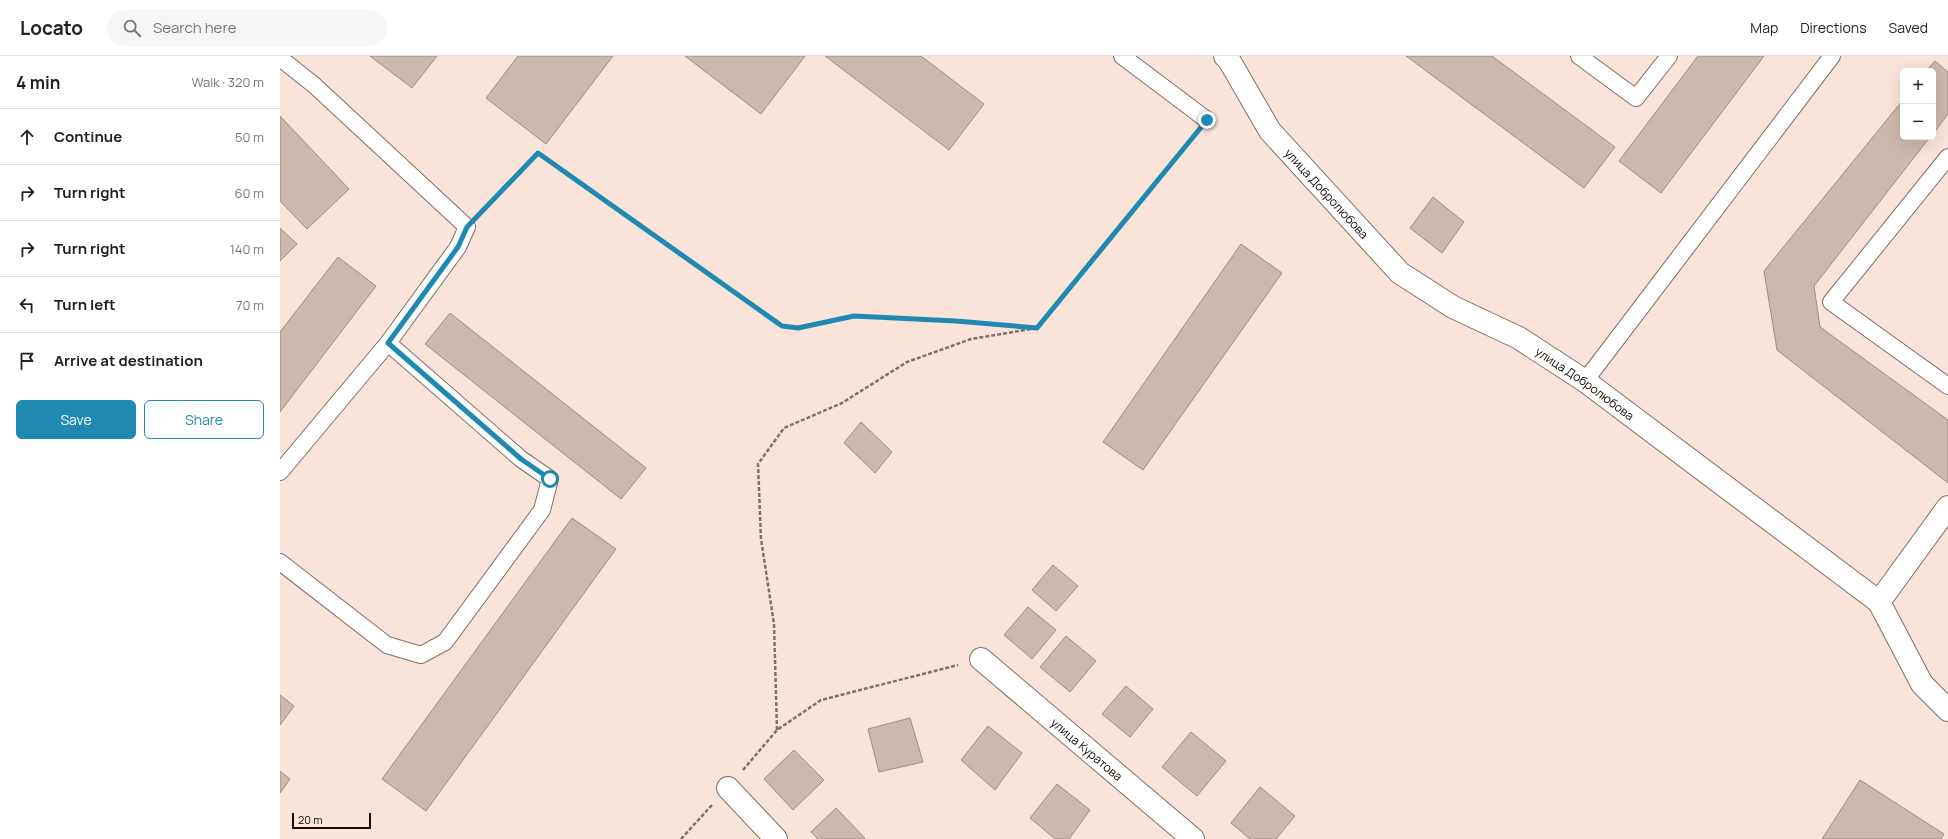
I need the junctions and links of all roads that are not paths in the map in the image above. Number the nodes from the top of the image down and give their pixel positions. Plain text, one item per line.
1 (1122, 56) edge
2 (1579, 56) edge
3 (1669, 56) edge
4 (1832, 56) edge
5 (1229, 57) edge
6 (280, 58) edge
7 (1207, 120) road end
8 (1948, 157) edge
9 (388, 343) junction
10 (1585, 381) junction
11 (1948, 386) edge
12 (280, 472) edge
13 (1948, 507) edge
14 (280, 562) edge
15 (1879, 602) junction
16 (981, 659) road end
17 (1948, 710) edge
18 (728, 788) road end
19 (776, 839) edge
20 (1193, 839) edge

1 - 7 lane
2 - 3 lane
4 - 10 lane
5 - 10 street, улица Добролюбова
6 - 9 lane
8 - 11 lane
9 - 12 lane
9 - 14 lane
10 - 15 street, улица Добролюбова
13 - 15 street
15 - 17 street, улица Добролюбова
16 - 20 street, улица Куратова
18 - 19 street

